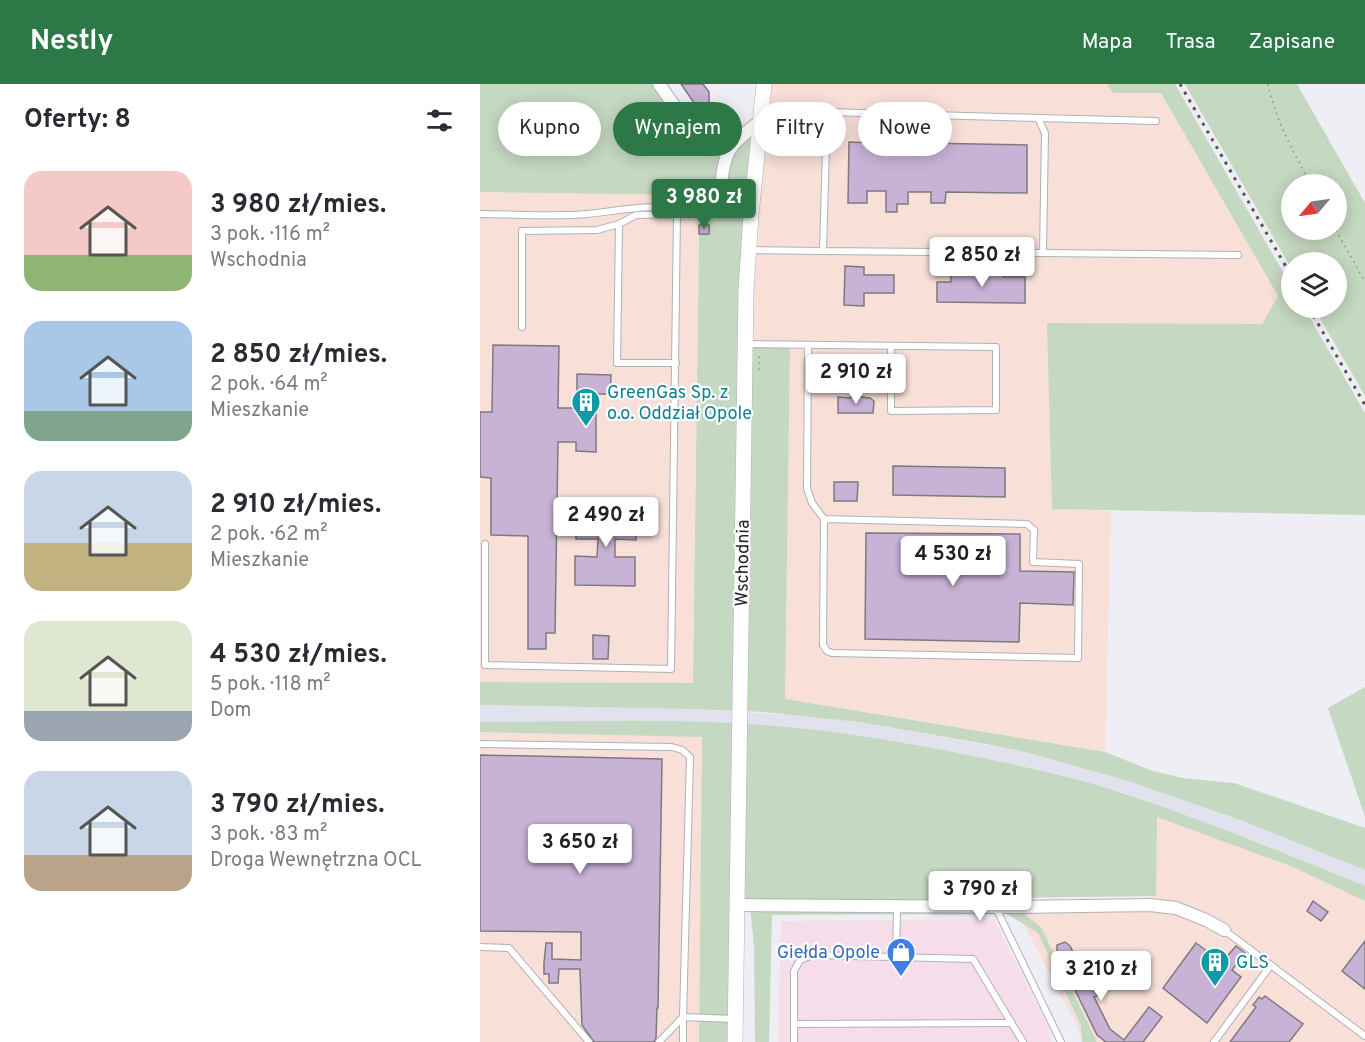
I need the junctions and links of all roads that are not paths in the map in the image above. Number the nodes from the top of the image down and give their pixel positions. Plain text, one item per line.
1 (658, 84) edge
2 (764, 84) edge
3 (671, 102) edge
4 (762, 102) edge
5 (1038, 118) junction
6 (1156, 121) dead end
7 (754, 126) edge
8 (742, 135) edge
9 (725, 156) edge
10 (757, 156) edge
11 (721, 187) joint
12 (699, 213) junction
13 (726, 213) junction
14 (480, 214) edge
15 (677, 214) junction
16 (751, 215) junction
17 (619, 224) junction
18 (748, 250) junction
19 (823, 251) junction
20 (1043, 253) junction
21 (1238, 255) dead end
22 (522, 327) dead end
23 (746, 344) junction
24 (808, 345) junction
25 (891, 346) junction
26 (676, 363) junction
27 (824, 519) junction
28 (485, 544) dead end
29 (480, 744) edge
30 (738, 904) junction
31 (897, 906) junction
32 (996, 907) junction
33 (1224, 930) joint
34 (480, 947) edge
35 (896, 957) junction
36 (1271, 965) junction
37 (683, 1017) junction
38 (735, 1019) junction
39 (1011, 1023) junction
40 (794, 1024) junction
41 (1365, 1036) edge
42 (589, 1042) edge
43 (659, 1042) edge
44 (683, 1042) edge
45 (735, 1042) edge
46 (794, 1042) edge
47 (1023, 1042) edge
48 (1061, 1042) edge
49 (1214, 1042) edge

1 - 3 street
2 - 4 street, Wschodnia
5 - 6 lane
5 - 19 lane
5 - 20 lane
7 - 8 street
9 - 11 street
10 - 16 street, Wschodnia
11 - 13 lane
12 - 13 lane
12 - 14 lane
12 - 15 lane
13 - 16 lane
15 - 17 lane
15 - 26 lane
16 - 18 street, Wschodnia
17 - 22 lane
17 - 26 lane
18 - 19 lane
18 - 23 street, Wschodnia
19 - 20 lane
20 - 21 lane
23 - 24 lane
23 - 30 street, Wschodnia
24 - 25 lane
24 - 27 lane
25 - 25 lane
26 - 28 lane
27 - 27 lane
29 - 37 lane
30 - 31 street
30 - 38 street, Wschodnia
31 - 32 street
31 - 35 lane
32 - 33 street
32 - 48 lane
33 - 36 lane
34 - 42 lane
35 - 39 lane
35 - 40 lane
36 - 41 lane
36 - 49 lane
37 - 38 lane
37 - 43 lane
37 - 44 lane
38 - 45 street, Wschodnia
39 - 40 lane
39 - 47 lane
40 - 46 lane

